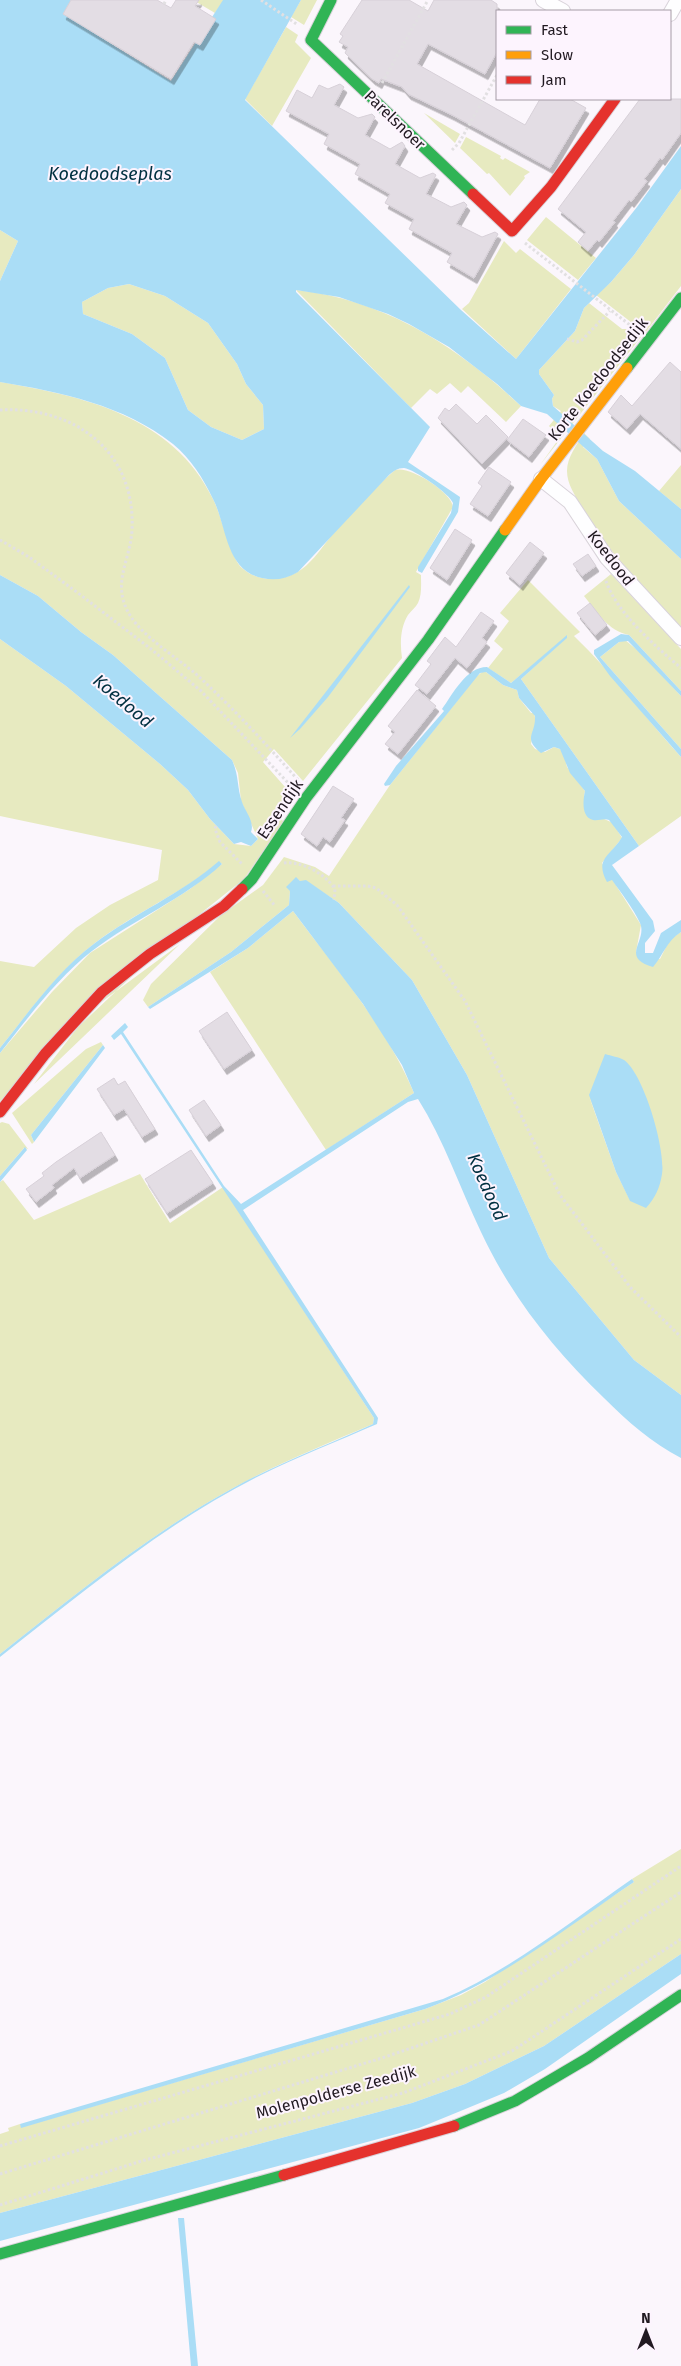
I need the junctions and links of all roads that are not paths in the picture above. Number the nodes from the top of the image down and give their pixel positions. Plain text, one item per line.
1 (331, 0) edge
2 (542, 0) edge
3 (678, 0) edge
4 (561, 10) edge
5 (671, 12) edge
6 (614, 100) edge
7 (681, 298) edge
8 (542, 480) junction
9 (681, 638) edge
10 (0, 1112) edge
11 (681, 1995) edge
12 (0, 2254) edge

1 - 6 street, Parelsnoer
2 - 4 street
3 - 5 street
7 - 8 street, Korte Koedoodsedijk
8 - 9 street, Koedood
8 - 10 street, Essendijk
11 - 12 street

